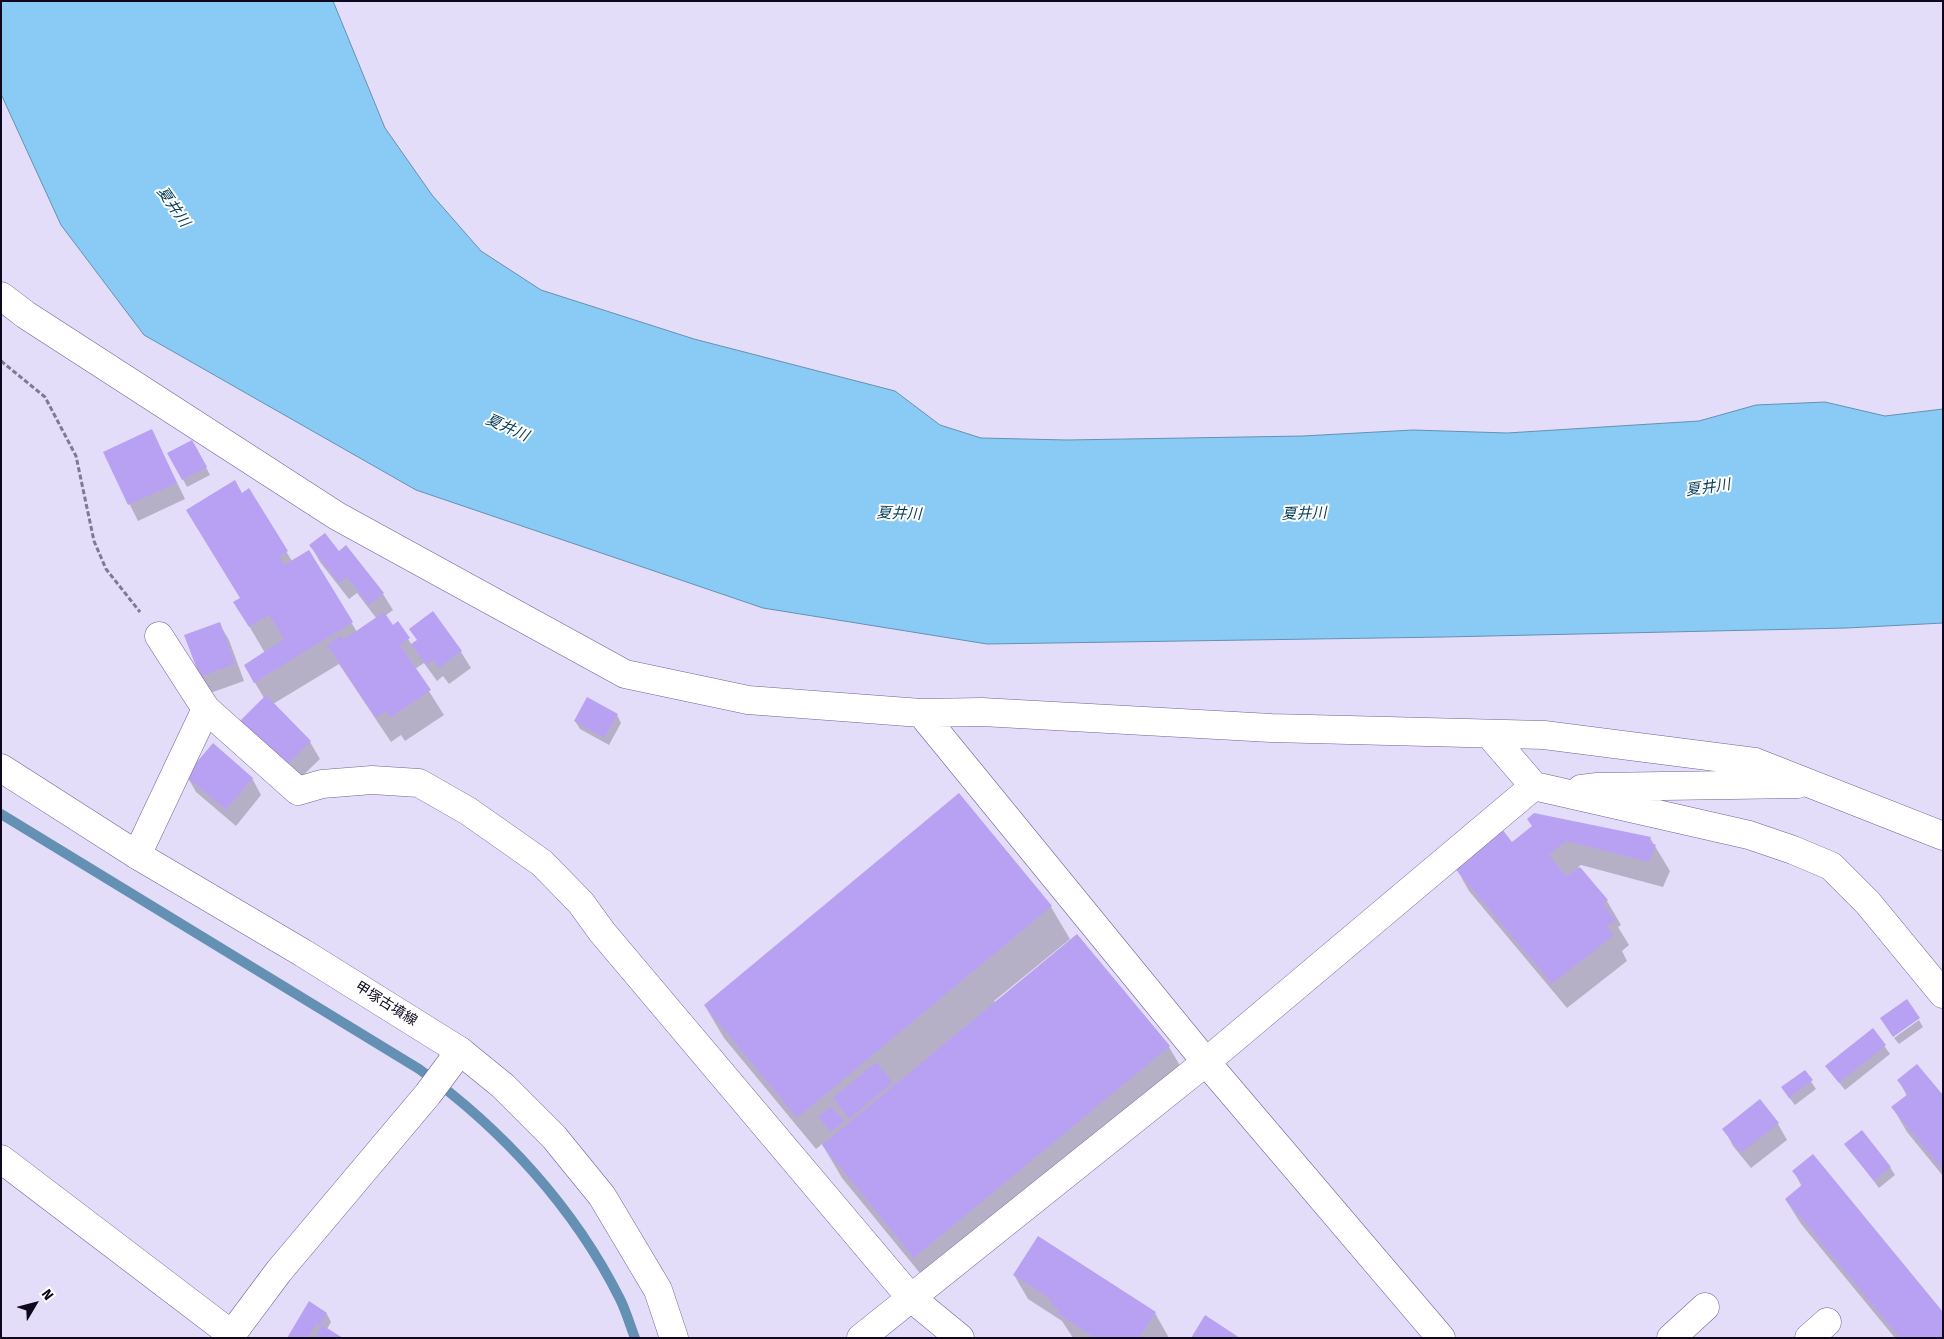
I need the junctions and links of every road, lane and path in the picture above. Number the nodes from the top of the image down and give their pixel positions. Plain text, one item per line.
1 (1, 296) edge
2 (1, 360) edge
3 (159, 636) joint
4 (206, 709) junction
5 (921, 713) junction
6 (1489, 734) junction
7 (1, 768) edge
8 (1812, 784) junction
9 (1547, 789) junction
10 (1943, 836) edge
11 (137, 855) junction
12 (1943, 994) edge
13 (453, 1060) junction
14 (1206, 1062) junction
15 (1, 1160) edge
16 (910, 1298) junction
17 (1705, 1307) dead end
18 (230, 1336) edge
19 (674, 1338) edge
20 (861, 1338) edge
21 (960, 1338) edge
22 (1441, 1338) edge
23 (1671, 1338) edge

1 - 5 street
2 - 3 path
3 - 4 street
4 - 11 street
4 - 16 street
5 - 6 street
5 - 14 street
6 - 8 street
6 - 9 street
7 - 11 street, 甲塚古墳線
8 - 9 street
8 - 10 street
9 - 12 street
9 - 14 street
11 - 13 street, 甲塚古墳線
13 - 18 street
13 - 19 street, 甲塚古墳線
14 - 16 street
14 - 22 street
15 - 18 street
16 - 20 street
16 - 21 street
17 - 23 street

